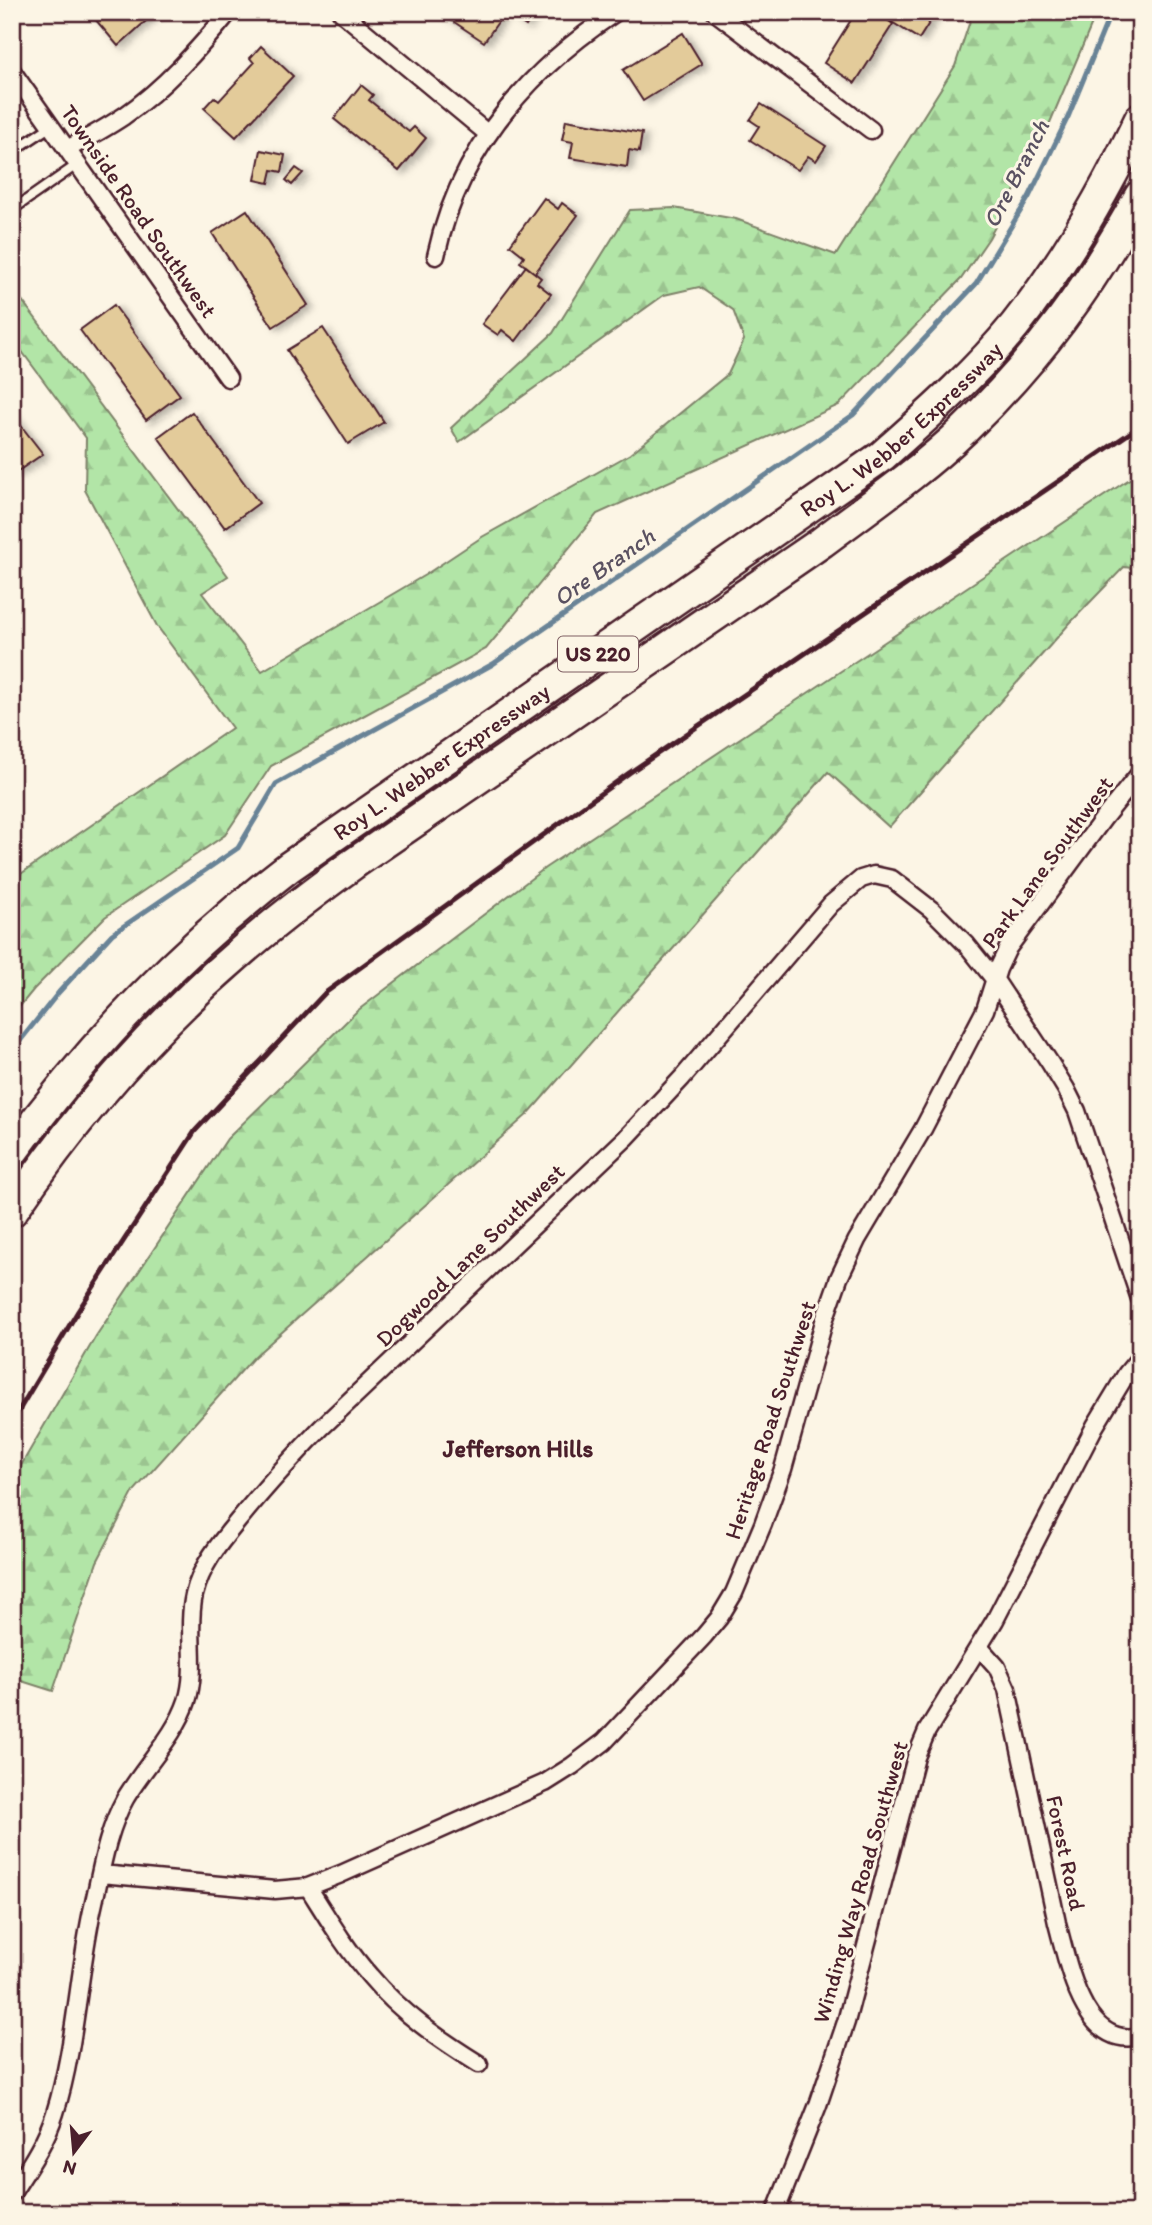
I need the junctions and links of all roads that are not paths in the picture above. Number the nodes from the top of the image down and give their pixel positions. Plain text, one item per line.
1 (229, 12) edge
2 (341, 12) edge
3 (616, 12) edge
4 (715, 12) edge
5 (12, 71) edge
6 (17, 88) edge
7 (1140, 119) edge
8 (51, 126) junction
9 (871, 130) dead end
10 (488, 134) junction
11 (67, 149) junction
12 (12, 152) edge
13 (78, 164) junction
14 (1140, 196) edge
15 (12, 210) edge
16 (436, 256) dead end
17 (228, 378) dead end
18 (1140, 773) edge
19 (995, 979) junction
20 (12, 1152) edge
21 (12, 1211) edge
22 (1140, 1300) edge
23 (1140, 1357) edge
24 (980, 1648) junction
25 (101, 1874) junction
26 (308, 1887) junction
27 (1140, 2036) edge
28 (479, 2064) dead end
29 (12, 2193) edge
30 (775, 2213) edge

1 - 11 street
2 - 10 street
3 - 10 street
4 - 9 street
5 - 6 street, Townside Road Southwest
6 - 8 street, Townside Road Southwest
7 - 20 highway, Roy L. Webber Expressway / US 220
8 - 11 street, Townside Road Southwest
8 - 12 lane
10 - 16 street
11 - 13 street, Townside Road Southwest
13 - 15 lane
13 - 17 street, Townside Road Southwest
14 - 21 highway, Roy L. Webber Expressway / US 220
18 - 19 street, Park Lane Southwest
19 - 22 street, Dogwood Lane Southwest
19 - 25 street, Dogwood Lane Southwest
19 - 26 street, Heritage Road Southwest
23 - 24 street, Winding Way Road Southwest
24 - 27 street, Forest Road
24 - 30 street, Winding Way Road Southwest
25 - 26 street, Heritage Road Southwest
25 - 29 street, Dogwood Lane Southwest
26 - 28 street

